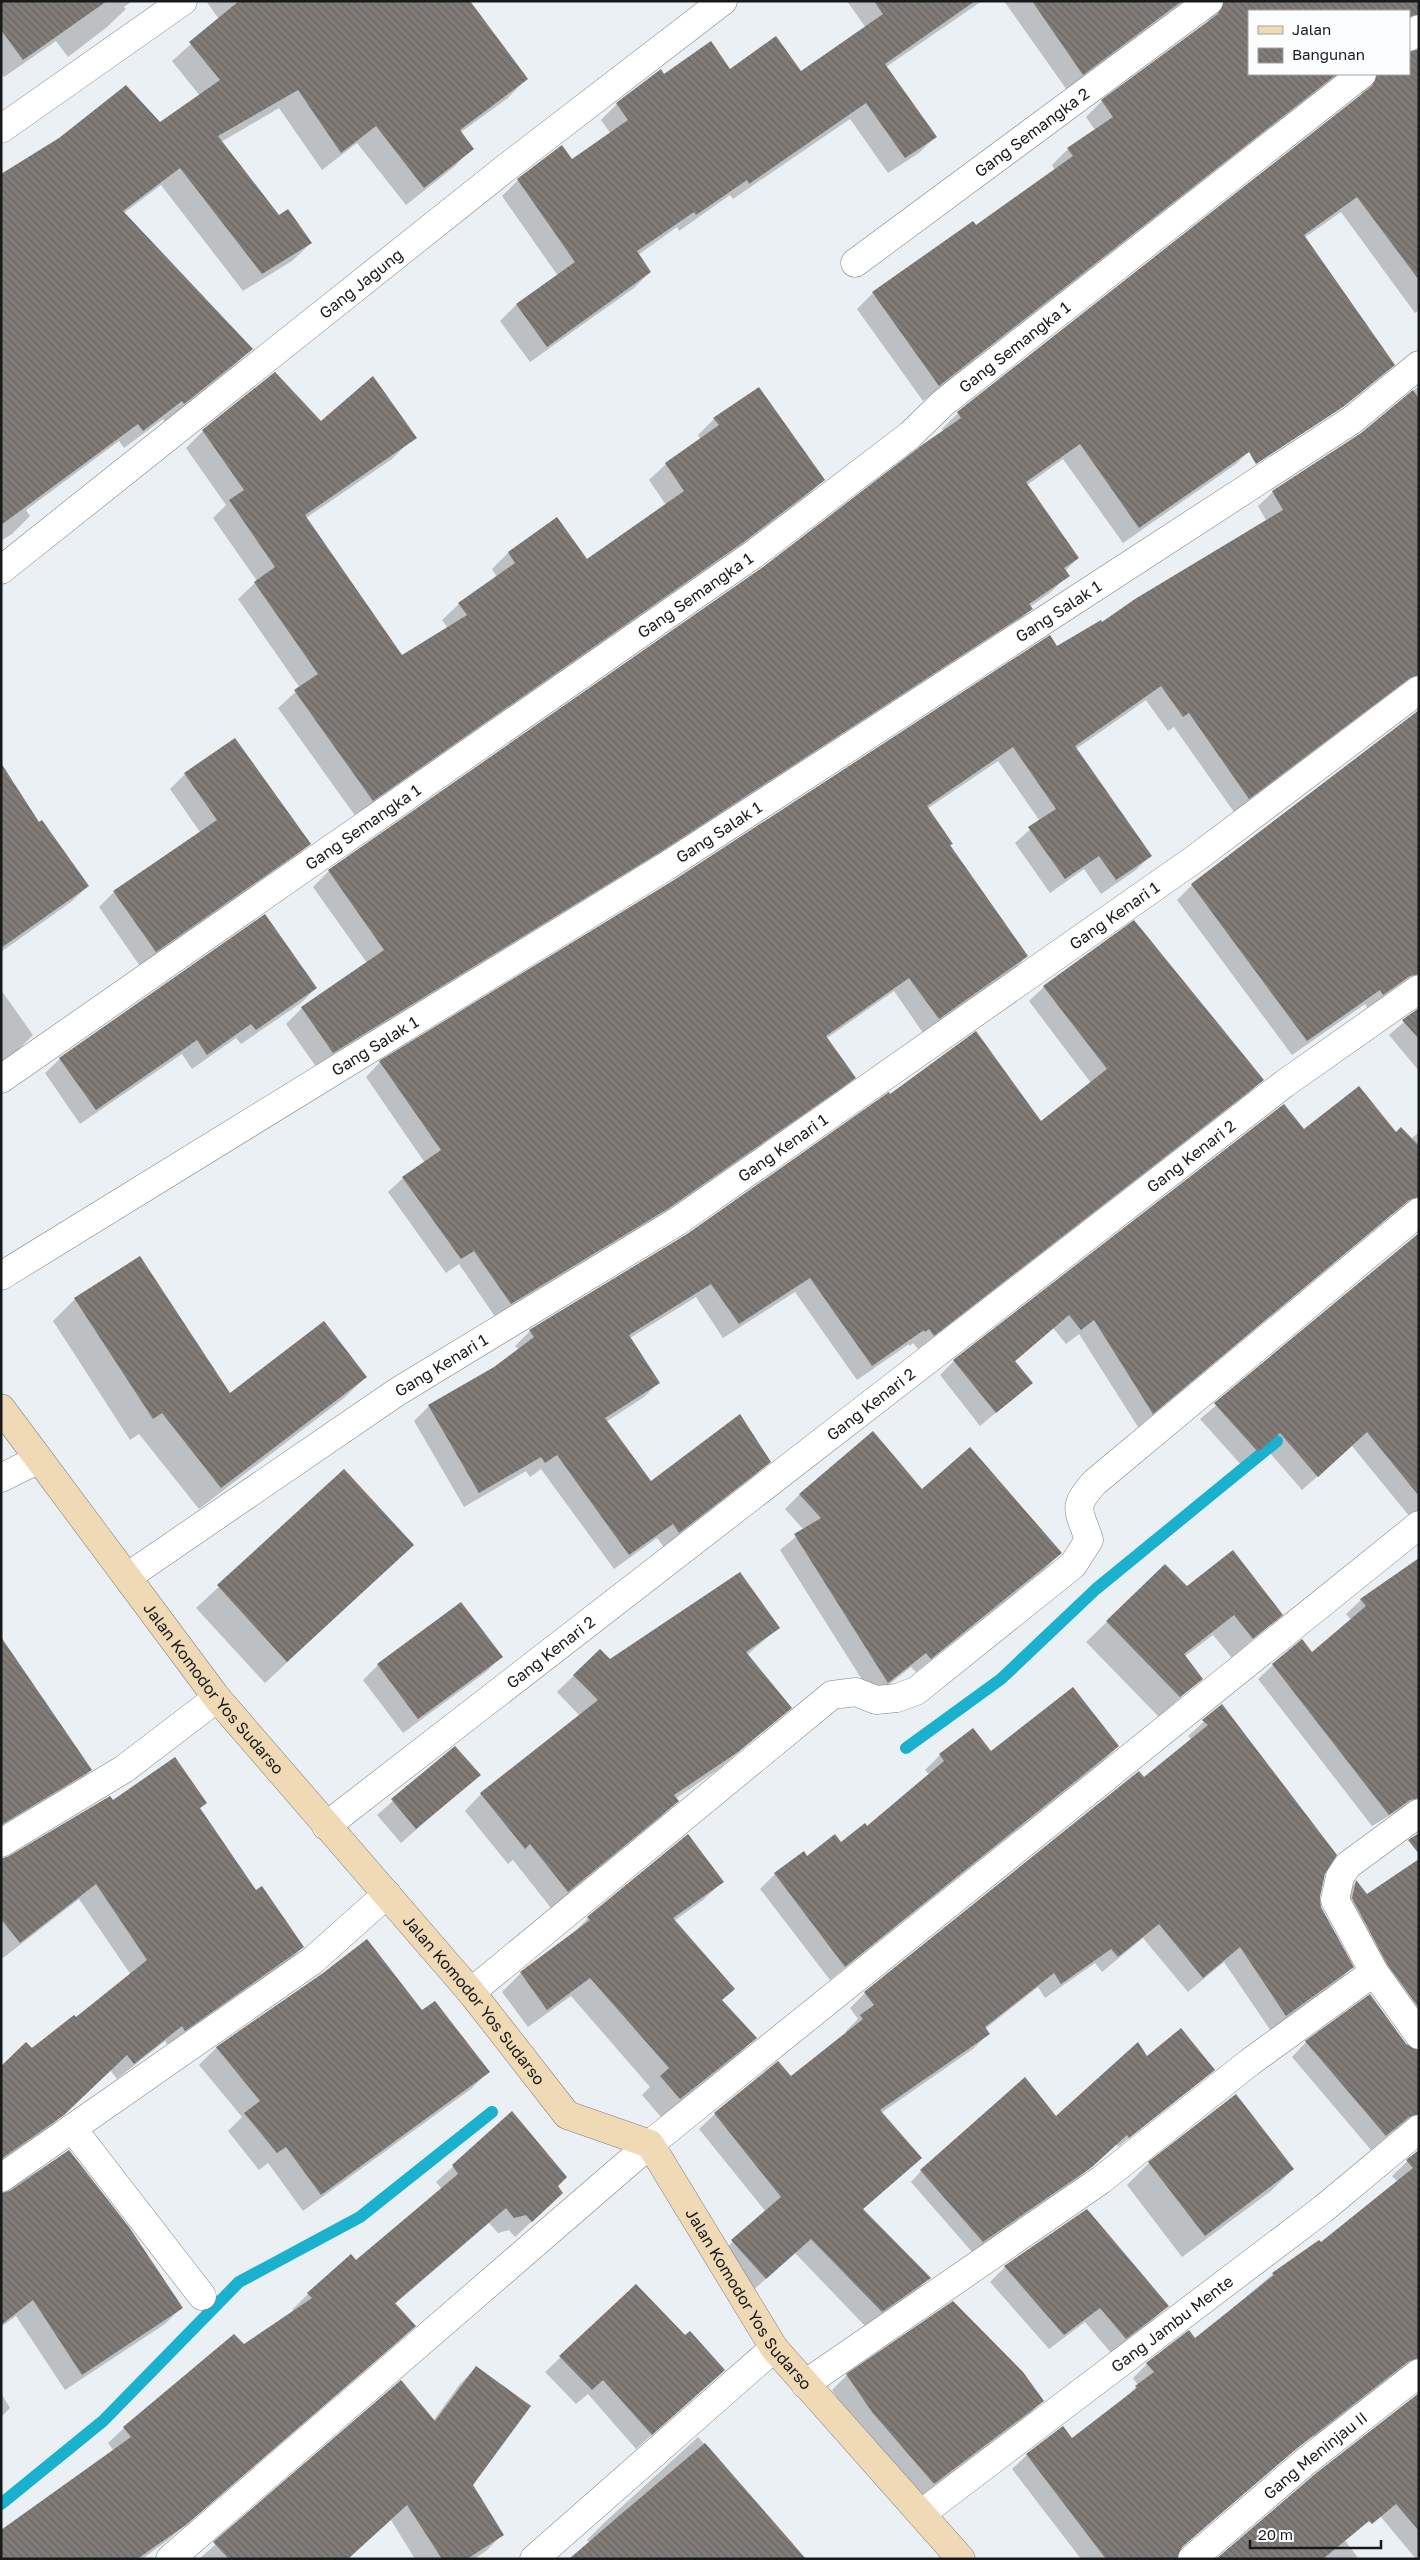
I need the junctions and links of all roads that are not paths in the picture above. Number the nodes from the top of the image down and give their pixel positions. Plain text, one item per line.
1 (183, 1) edge
2 (723, 1) edge
3 (1209, 1) edge
4 (1361, 75) edge
5 (1, 129) edge
6 (855, 263) dead end
7 (1419, 365) edge
8 (1, 570) edge
9 (1419, 690) edge
10 (1419, 989) edge
11 (1, 1079) edge
12 (1419, 1212) edge
13 (1, 1276) edge
14 (1, 1408) edge
15 (39, 1459) junction
16 (1, 1478) edge
17 (1419, 1525) edge
18 (128, 1577) junction
19 (217, 1698) junction
20 (1419, 1813) edge
21 (326, 1826) junction
22 (1, 1843) edge
23 (387, 1894) junction
24 (1374, 1972) junction
25 (471, 1992) junction
26 (1419, 2036) edge
27 (72, 2128) junction
28 (1419, 2129) edge
29 (650, 2144) junction
30 (1, 2178) edge
31 (202, 2296) dead end
32 (774, 2348) junction
33 (1419, 2373) edge
34 (805, 2384) junction
35 (921, 2514) junction
36 (170, 2559) edge
37 (534, 2559) edge
38 (961, 2559) edge
39 (1192, 2559) edge

1 - 5 street
2 - 8 street, Gang Jagung
3 - 6 street, Gang Semangka 2
4 - 11 street, Gang Semangka 1
7 - 13 street, Gang Salak 1
9 - 18 street, Gang Kenari 1
10 - 21 street, Gang Kenari 2
12 - 25 street
14 - 15 street, Jalan Komodor Yos Sudarso
15 - 16 street
15 - 18 street, Jalan Komodor Yos Sudarso
17 - 29 street
18 - 19 street, Jalan Komodor Yos Sudarso
19 - 21 street, Jalan Komodor Yos Sudarso
19 - 22 street
20 - 24 street
21 - 23 street, Jalan Komodor Yos Sudarso
23 - 25 street, Jalan Komodor Yos Sudarso
23 - 27 street
24 - 26 street
24 - 34 street
25 - 29 street, Jalan Komodor Yos Sudarso
27 - 30 street
27 - 31 street
28 - 35 street, Gang Jambu Mente
29 - 32 street, Jalan Komodor Yos Sudarso
29 - 36 street
32 - 34 street, Jalan Komodor Yos Sudarso
32 - 37 street
33 - 39 street, Gang Meninjau II
34 - 35 street, Jalan Komodor Yos Sudarso
35 - 38 street, Jalan Komodor Yos Sudarso

